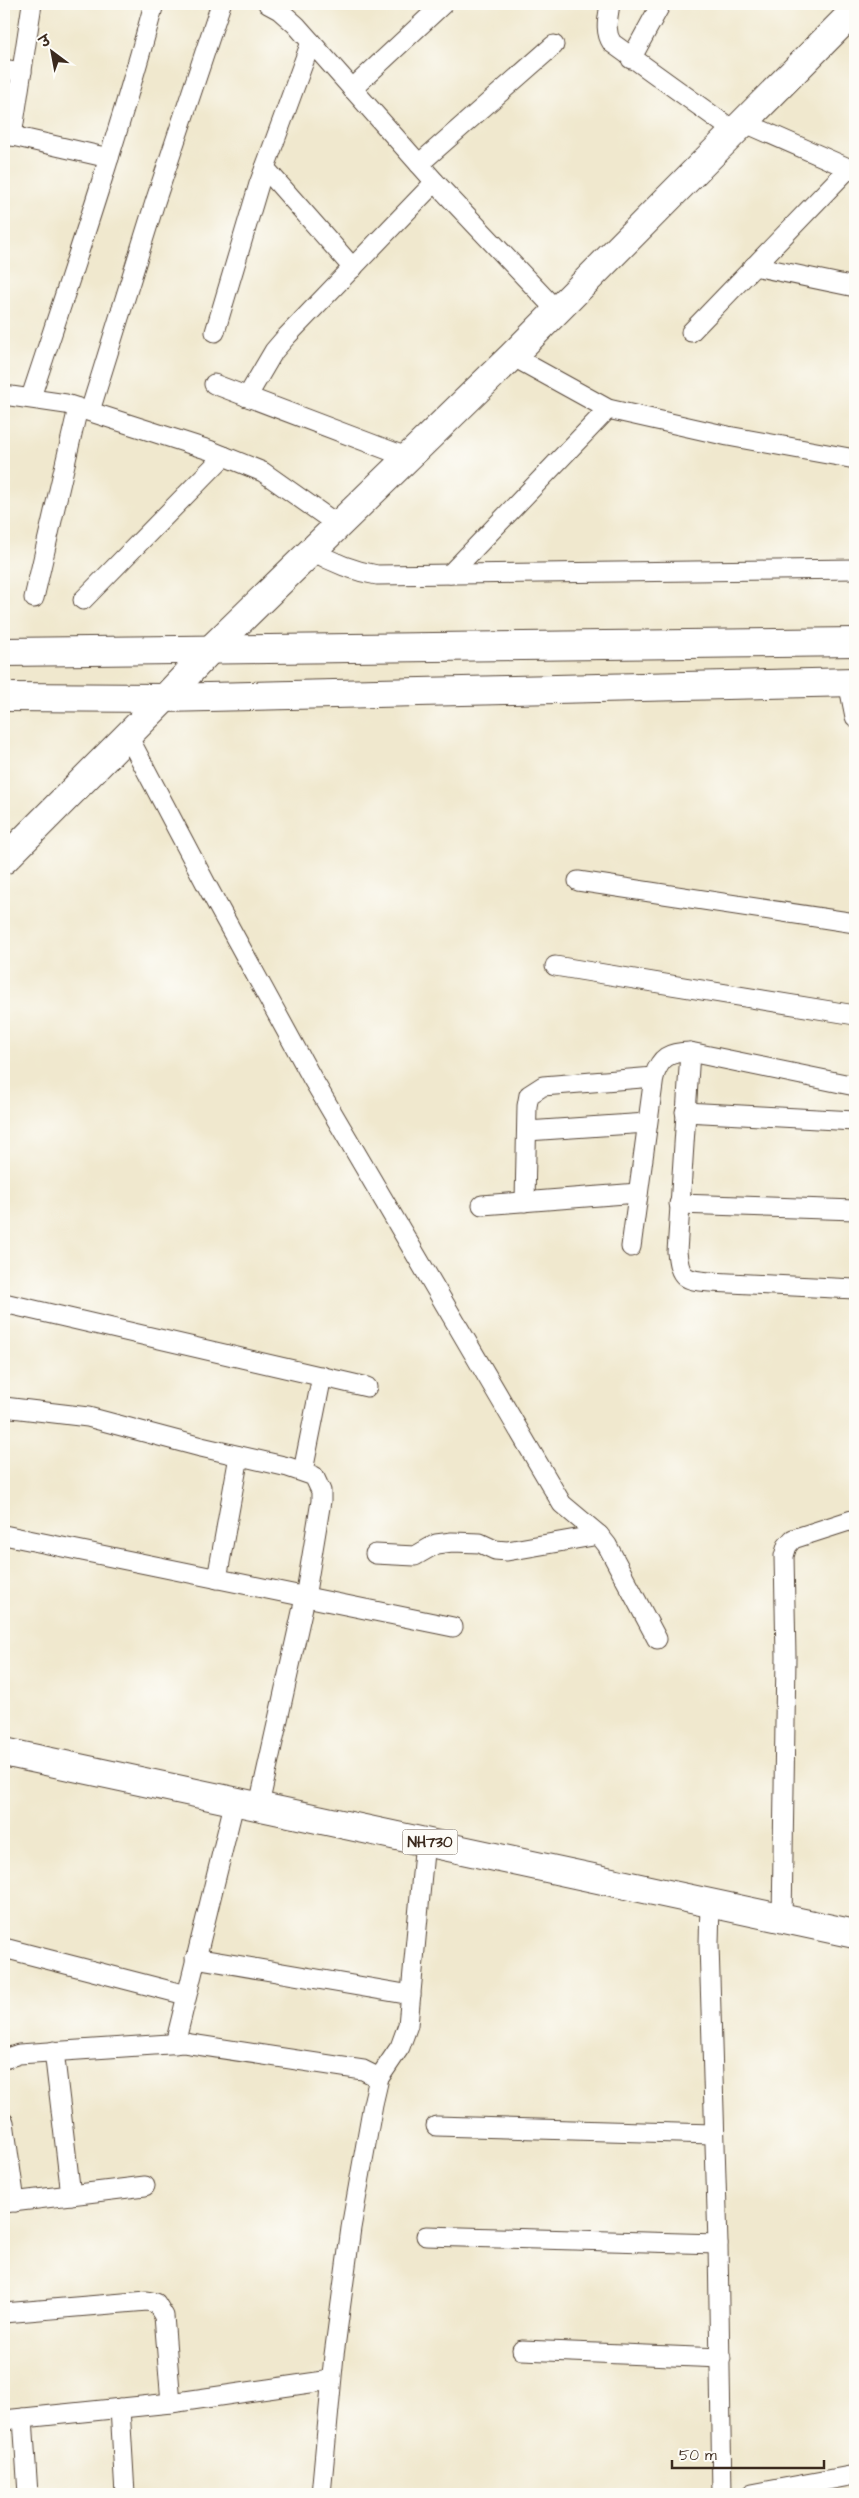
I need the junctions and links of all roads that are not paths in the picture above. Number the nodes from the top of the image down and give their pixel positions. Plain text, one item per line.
1 (32, 4) edge
2 (154, 4) edge
3 (221, 4) edge
4 (268, 4) edge
5 (443, 4) edge
6 (610, 4) edge
7 (661, 4) edge
8 (855, 10) edge
9 (311, 42) junction
10 (554, 45) dead end
11 (631, 59) junction
12 (13, 71) edge
13 (352, 88) junction
14 (739, 127) junction
15 (8, 135) edge
16 (110, 158) junction
17 (419, 164) junction
18 (265, 168) junction
19 (852, 170) edge
20 (435, 182) junction
21 (754, 266) junction
22 (353, 268) junction
23 (855, 287) edge
24 (557, 311) junction
25 (215, 332) dead end
26 (691, 332) dead end
27 (512, 356) junction
28 (214, 384) dead end
29 (4, 395) edge
30 (31, 397) junction
31 (247, 397) junction
32 (84, 409) junction
33 (608, 409) junction
34 (224, 456) junction
35 (409, 458) junction
36 (855, 459) edge
37 (338, 525) junction
38 (311, 550) junction
39 (855, 569) edge
40 (450, 574) junction
41 (34, 598) dead end
42 (83, 600) dead end
43 (855, 642) edge
44 (4, 652) edge
45 (205, 655) junction
46 (852, 682) edge
47 (169, 694) junction
48 (4, 697) edge
49 (855, 716) edge
50 (128, 736) junction
51 (4, 860) edge
52 (578, 882) dead end
53 (855, 923) edge
54 (556, 966) dead end
55 (855, 1015) edge
56 (690, 1052) junction
57 (654, 1078) junction
58 (855, 1086) edge
59 (685, 1112) junction
60 (855, 1121) edge
61 (648, 1123) junction
62 (527, 1131) junction
63 (638, 1193) junction
64 (525, 1202) junction
65 (679, 1204) junction
66 (482, 1205) dead end
67 (855, 1210) edge
68 (631, 1247) dead end
69 (855, 1289) edge
70 (4, 1303) edge
71 (322, 1376) junction
72 (367, 1387) dead end
73 (4, 1407) edge
74 (239, 1456) junction
75 (303, 1471) junction
76 (855, 1519) edge
77 (4, 1535) edge
78 (599, 1535) junction
79 (375, 1554) dead end
80 (217, 1579) junction
81 (305, 1598) junction
82 (453, 1628) dead end
83 (657, 1639) dead end
84 (4, 1752) edge
85 (247, 1803) junction
86 (426, 1841) junction
87 (710, 1903) junction
88 (782, 1920) junction
89 (855, 1934) edge
90 (4, 1948) edge
91 (195, 1958) junction
92 (186, 1995) junction
93 (411, 1995) junction
94 (175, 2044) junction
95 (54, 2051) junction
96 (4, 2059) edge
97 (379, 2078) junction
98 (4, 2122) edge
99 (436, 2126) dead end
100 (713, 2134) junction
101 (145, 2186) dead end
102 (71, 2195) junction
103 (9, 2203) edge
104 (426, 2236) dead end
105 (718, 2244) junction
106 (4, 2313) edge
107 (522, 2350) dead end
108 (721, 2358) junction
109 (331, 2380) junction
110 (171, 2403) junction
111 (120, 2408) junction
112 (23, 2418) junction
113 (4, 2420) edge
114 (855, 2475) edge
115 (28, 2494) edge
116 (125, 2494) edge
117 (321, 2494) edge
118 (722, 2494) edge
119 (752, 2494) edge

1 - 12 street
2 - 16 street
3 - 32 street
4 - 9 street
5 - 13 street
6 - 11 street
7 - 11 street
8 - 14 main road
9 - 13 street
9 - 18 street
10 - 17 street
11 - 14 street
12 - 15 street
13 - 17 street
14 - 19 street
14 - 24 main road
15 - 16 street
16 - 30 street
17 - 20 street
18 - 22 street
18 - 25 street
19 - 21 street
20 - 22 street
20 - 24 street
21 - 23 street
21 - 26 street
22 - 31 street
24 - 27 main road
27 - 33 street
27 - 35 main road
28 - 31 street
29 - 30 street
30 - 32 street
31 - 35 street
32 - 34 street
32 - 41 street
33 - 36 street
33 - 40 street
34 - 37 street
34 - 42 street
35 - 37 main road
37 - 38 main road
38 - 40 street
38 - 45 main road
39 - 40 street
43 - 45 main road
44 - 45 main road
45 - 47 main road
46 - 47 main road
46 - 49 street
47 - 48 main road
47 - 50 main road
50 - 51 main road
50 - 78 street
52 - 53 street
54 - 55 street
56 - 57 street
56 - 58 street
56 - 59 street
57 - 61 street
57 - 62 street
59 - 60 street
59 - 65 street
61 - 62 street
61 - 63 street
62 - 64 street
63 - 64 street
63 - 68 street
64 - 66 street
65 - 67 street
65 - 69 street
70 - 71 street
71 - 72 street
71 - 75 street
73 - 74 street
74 - 75 street
74 - 80 street
75 - 81 street
76 - 88 street
77 - 80 street
78 - 79 street
78 - 83 street
80 - 81 street
81 - 82 street
81 - 85 street
84 - 85 main road, NH730
85 - 86 main road, NH730
85 - 91 street
86 - 87 main road, NH730
86 - 93 street
87 - 88 main road, NH730
87 - 100 street
88 - 89 main road, NH730
90 - 92 street
91 - 92 street
91 - 93 street
92 - 94 street
93 - 97 street
94 - 95 street
94 - 97 street
95 - 96 street
95 - 102 street
97 - 109 street
98 - 103 street
99 - 100 street
100 - 105 street
101 - 102 street
102 - 103 street
104 - 105 street
105 - 108 street
106 - 110 street
107 - 108 street
108 - 118 street
109 - 110 street
109 - 117 street
110 - 111 street
111 - 112 street
111 - 116 street
112 - 113 street
112 - 115 street
114 - 119 street

